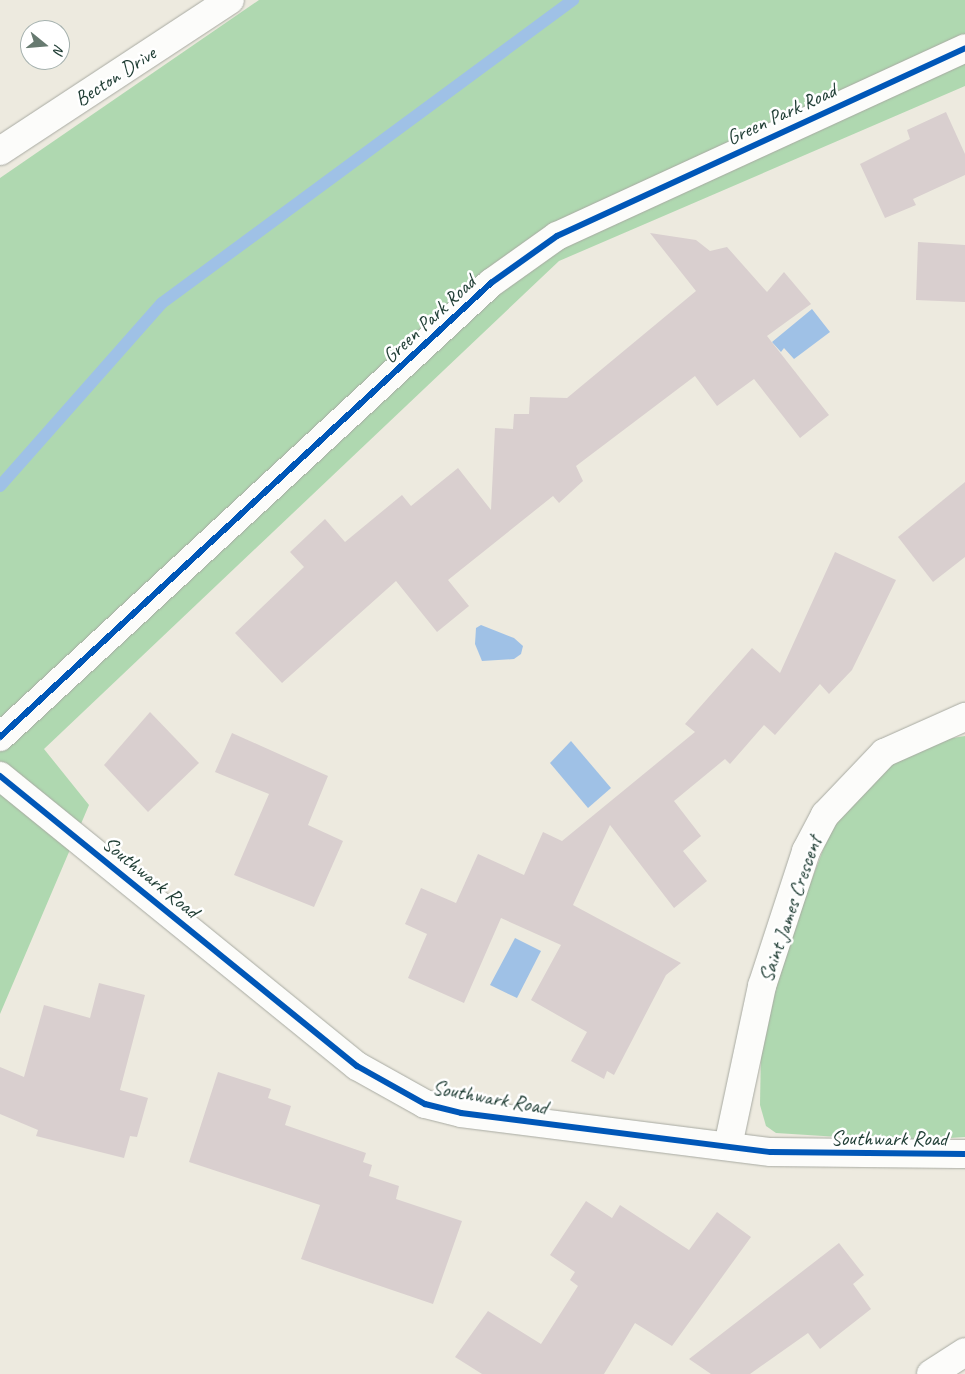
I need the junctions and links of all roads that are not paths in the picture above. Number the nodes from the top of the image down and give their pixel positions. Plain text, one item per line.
1 (230, 0) edge
2 (965, 48) edge
3 (0, 151) edge
4 (965, 717) edge
5 (0, 737) edge
6 (0, 776) edge
7 (728, 1146) junction
8 (965, 1154) edge
9 (965, 1352) edge
10 (931, 1374) edge

1 - 3 street, Becton Drive
2 - 5 street, Green Park Road
4 - 7 street, Saint James Crescent
6 - 7 street, Southwark Road
7 - 8 street, Southwark Road
9 - 10 street

